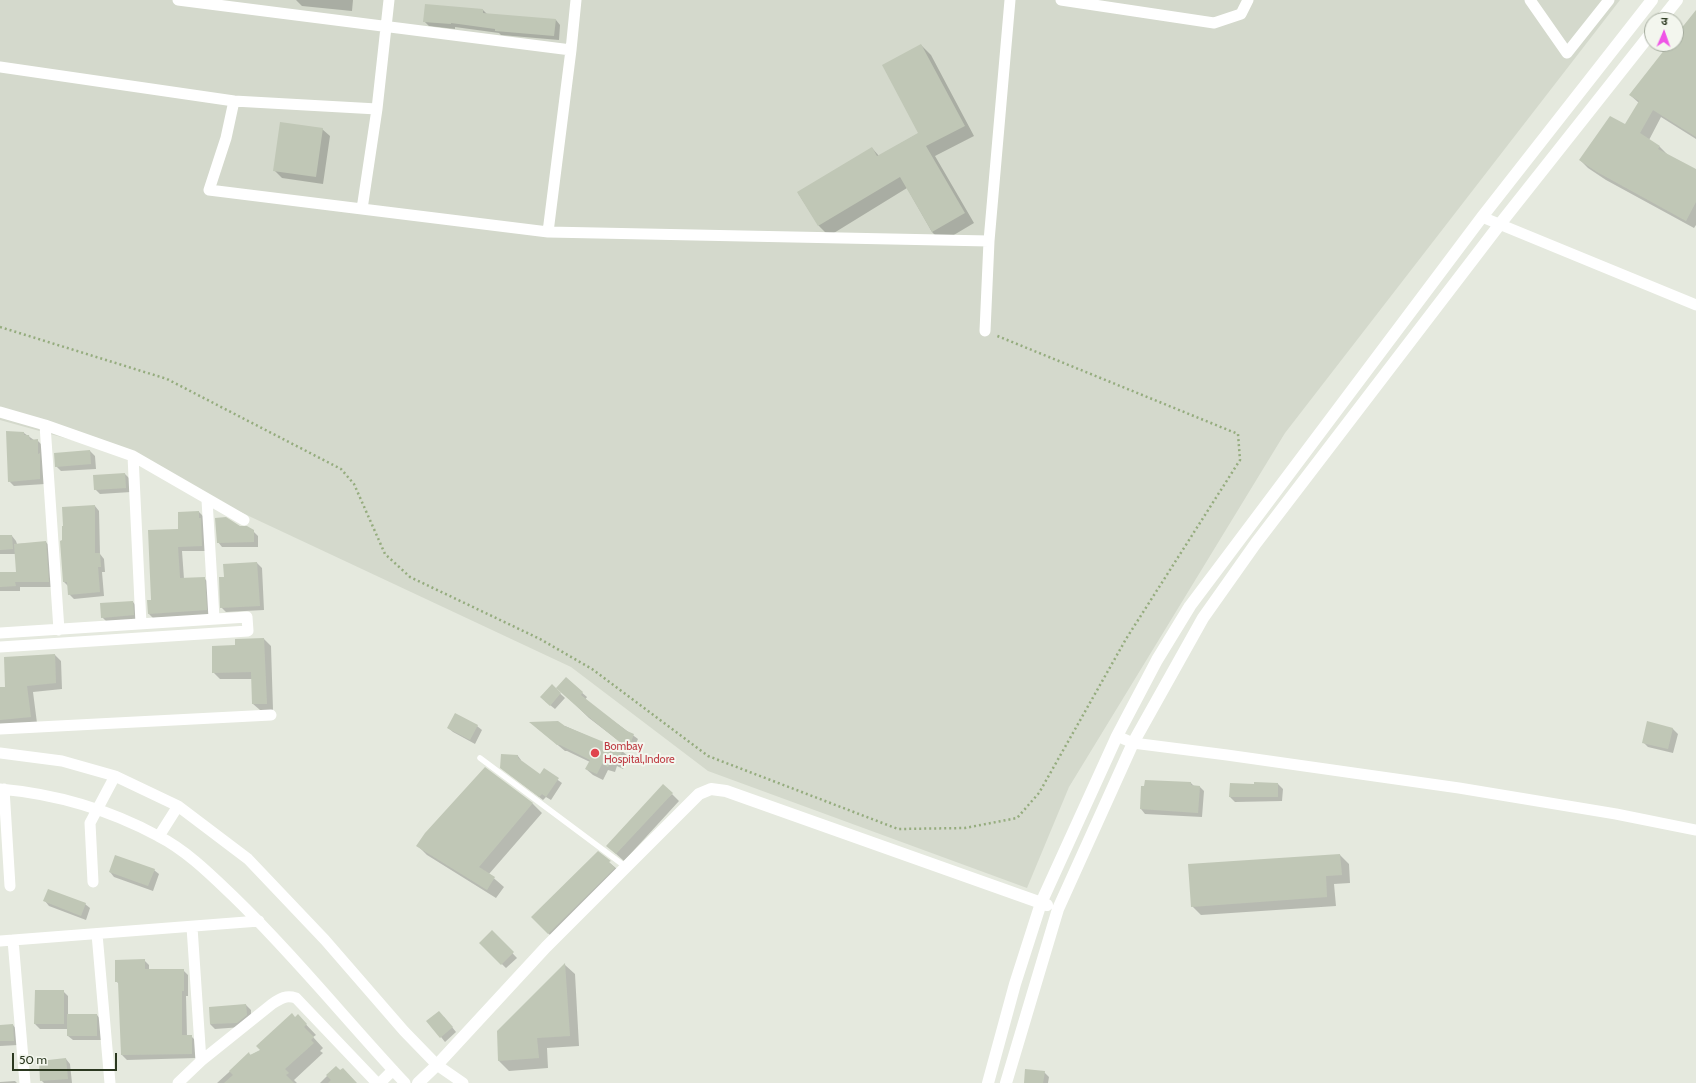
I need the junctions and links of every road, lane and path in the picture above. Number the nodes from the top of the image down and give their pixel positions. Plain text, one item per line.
1 (178, 0) edge
2 (390, 0) edge
3 (576, 0) edge
4 (1010, 0) edge
5 (1061, 0) edge
6 (1248, 0) edge
7 (1530, 0) edge
8 (1609, 0) edge
9 (1652, 0) edge
10 (1677, 0) edge
11 (238, 4) edge
12 (1667, 12) edge
13 (387, 26) junction
14 (1644, 42) edge
15 (571, 50) junction
16 (0, 67) edge
17 (234, 101) junction
18 (377, 109) junction
19 (362, 209) junction
20 (1482, 217) junction
21 (1500, 224) junction
22 (548, 232) junction
23 (989, 241) junction
24 (1696, 305) edge
25 (0, 327) edge
26 (985, 331) joint
27 (0, 412) edge
28 (45, 424) junction
29 (133, 456) junction
30 (207, 500) junction
31 (244, 520) dead end
32 (214, 618) junction
33 (141, 624) junction
34 (59, 630) junction
35 (0, 634) edge
36 (0, 647) edge
37 (271, 715) dead end
38 (0, 729) edge
39 (1117, 736) junction
40 (1133, 743) junction
41 (0, 753) edge
42 (480, 758) dead end
43 (115, 776) junction
44 (2, 789) edge
45 (178, 806) junction
46 (99, 809) junction
47 (1696, 830) edge
48 (159, 836) junction
49 (626, 866) junction
50 (93, 882) dead end
51 (10, 886) dead end
52 (1041, 903) junction
53 (1058, 909) junction
54 (259, 921) junction
55 (192, 927) junction
56 (97, 934) junction
57 (13, 940) junction
58 (0, 941) edge
59 (201, 1061) junction
60 (437, 1065) junction
61 (393, 1070) junction
62 (25, 1083) edge
63 (110, 1083) edge
64 (178, 1083) edge
65 (378, 1083) edge
66 (405, 1083) edge
67 (418, 1083) edge
68 (462, 1083) edge
69 (988, 1083) edge
70 (1006, 1083) edge

1 - 11 street
2 - 13 street
3 - 15 street
4 - 23 street
5 - 6 street
7 - 8 street
9 - 20 street
10 - 12 street
11 - 13 street
13 - 15 street
13 - 18 street
14 - 21 street
15 - 22 street
16 - 17 street
17 - 18 street
17 - 19 street
18 - 19 street
19 - 22 street
20 - 21 street
20 - 39 street
21 - 24 street
21 - 40 street
22 - 23 street
23 - 26 street
25 - 26 path
27 - 28 street
28 - 29 street
28 - 34 street
29 - 30 street
29 - 33 street
30 - 31 street
30 - 32 street
32 - 33 street
32 - 36 street
33 - 34 street
34 - 35 street
37 - 38 street
39 - 40 street
39 - 52 street
40 - 47 street
40 - 53 street
41 - 43 street
42 - 49 lane
43 - 45 street
43 - 46 street
44 - 46 street
44 - 51 street
45 - 48 street
45 - 60 street
46 - 48 street
46 - 50 street
48 - 54 street
49 - 52 street
49 - 60 street
52 - 53 street
52 - 69 street
53 - 70 street
54 - 55 street
54 - 61 street
55 - 56 street
55 - 59 street
56 - 57 street
56 - 63 street
57 - 58 street
57 - 62 street
59 - 64 street
59 - 65 street
60 - 67 street
60 - 68 street
61 - 65 street
61 - 66 street

